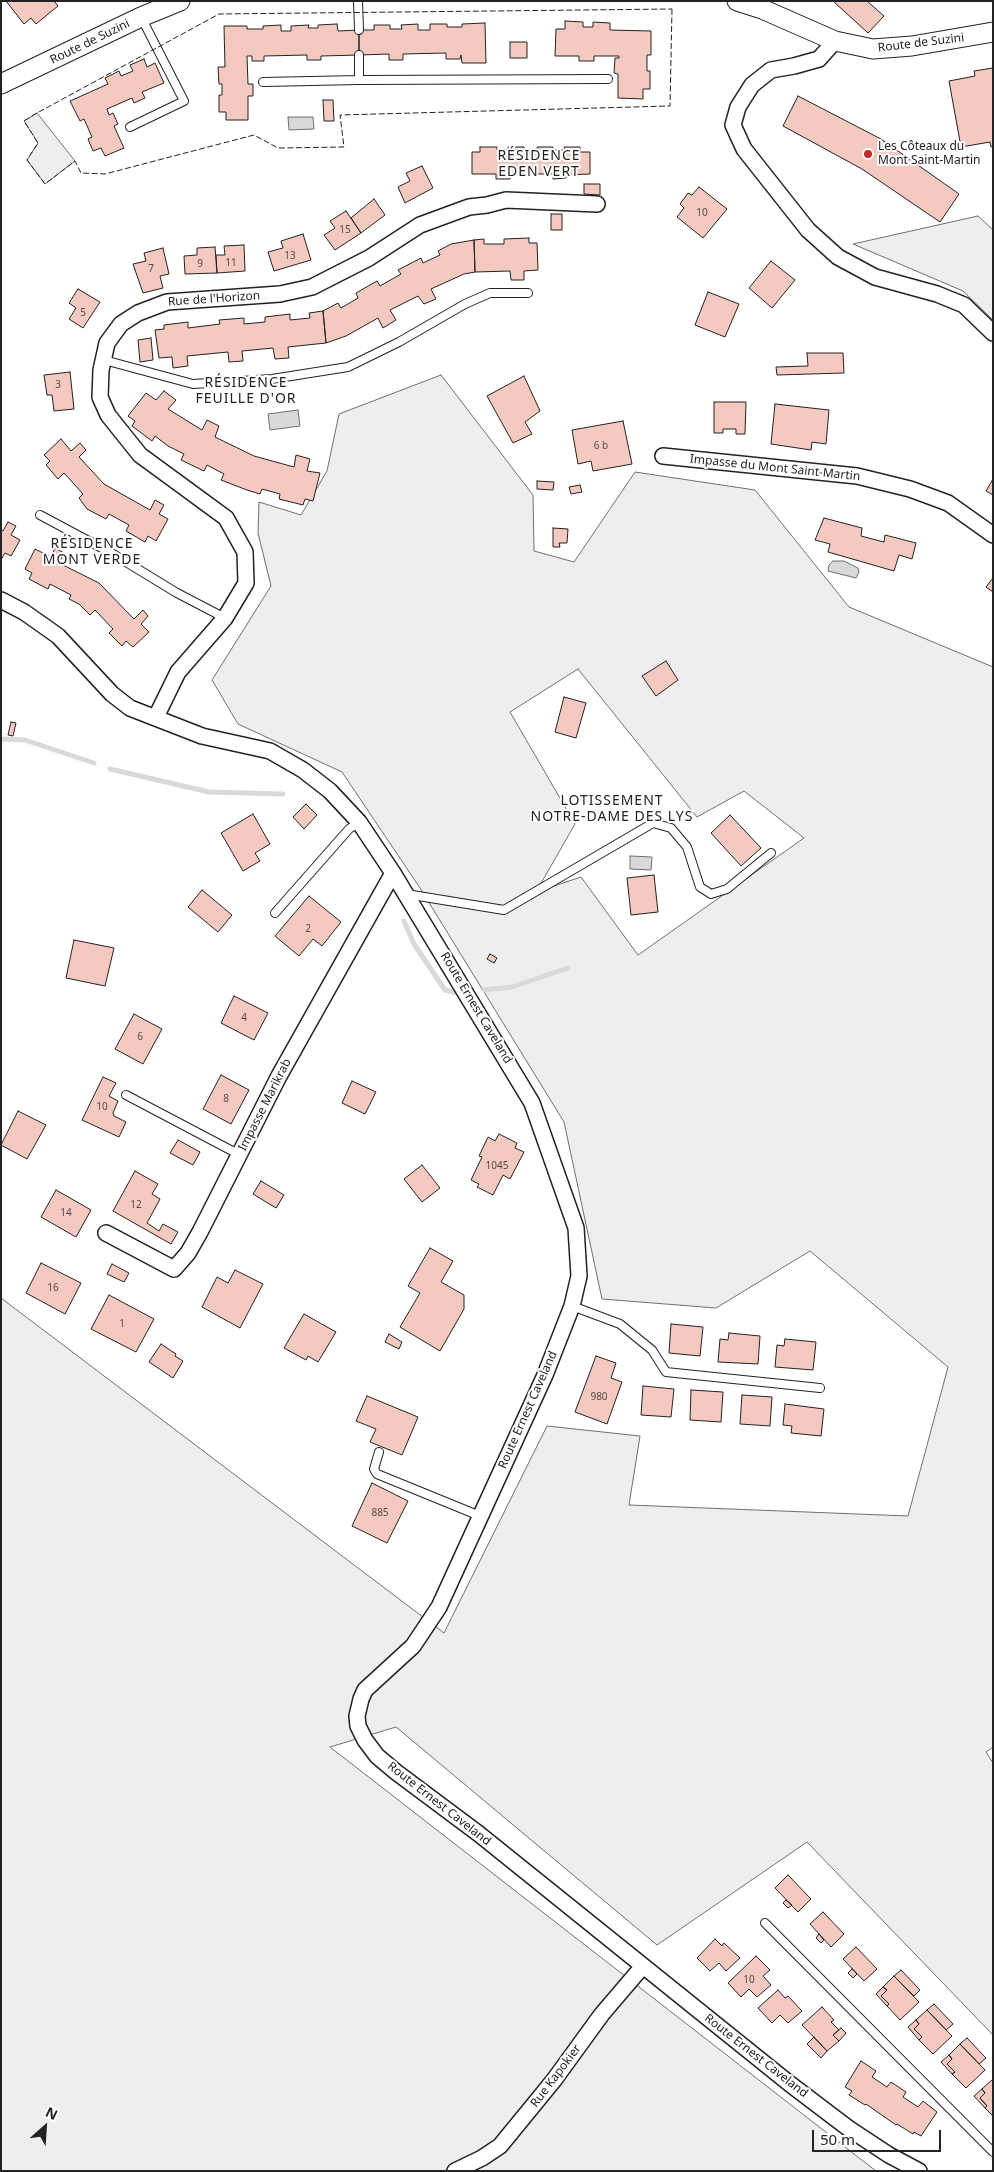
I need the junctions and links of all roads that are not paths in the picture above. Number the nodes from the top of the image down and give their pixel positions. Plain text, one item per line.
1 (180, 1) edge
2 (358, 1) edge
3 (737, 1) edge
4 (141, 17) junction
5 (359, 30) dead end
6 (993, 32) edge
7 (835, 41) junction
8 (359, 55) dead end
9 (608, 79) dead end
10 (359, 80) junction
11 (263, 82) dead end
12 (1, 84) edge
13 (130, 128) dead end
14 (597, 204) dead end
15 (528, 293) dead end
16 (993, 333) edge
17 (104, 360) junction
18 (663, 456) dead end
19 (40, 515) dead end
20 (993, 535) edge
21 (1, 600) edge
22 (225, 618) junction
23 (156, 717) junction
24 (359, 822) junction
25 (771, 853) dead end
26 (393, 873) junction
27 (406, 894) junction
28 (275, 913) dead end
29 (126, 1095) dead end
30 (240, 1154) junction
31 (106, 1234) dead end
32 (572, 1306) junction
33 (820, 1388) dead end
34 (380, 1452) dead end
35 (480, 1516) junction
36 (766, 1923) dead end
37 (643, 1966) junction
38 (993, 2152) edge
39 (455, 2171) edge
40 (919, 2171) edge

1 - 4 street, Route de Suzini
2 - 5 lane
3 - 7 street, Route de Suzini
4 - 12 street, Route de Suzini
4 - 13 lane
6 - 7 street, Route de Suzini
7 - 16 street
8 - 10 lane
9 - 10 lane
10 - 11 lane
14 - 17 street, Rue de l'Horizon
15 - 17 lane
17 - 22 street, Rue de l'Horizon
18 - 20 street, Impasse du Mont Saint-Martin
19 - 22 lane
21 - 23 street, Route Ernest Caveland
22 - 23 street, Rue de l'Horizon
23 - 24 street, Route Ernest Caveland
24 - 26 street, Route Ernest Caveland
24 - 28 lane
25 - 27 lane
26 - 27 street, Route Ernest Caveland
26 - 30 street, Impasse Marikrab
27 - 32 street, Route Ernest Caveland
29 - 30 lane
30 - 31 street, Impasse Marikrab
32 - 33 lane
32 - 35 street, Route Ernest Caveland
34 - 35 lane
35 - 37 street, Route Ernest Caveland
36 - 38 lane
37 - 39 street, Rue Kapokier
37 - 40 street, Route Ernest Caveland

